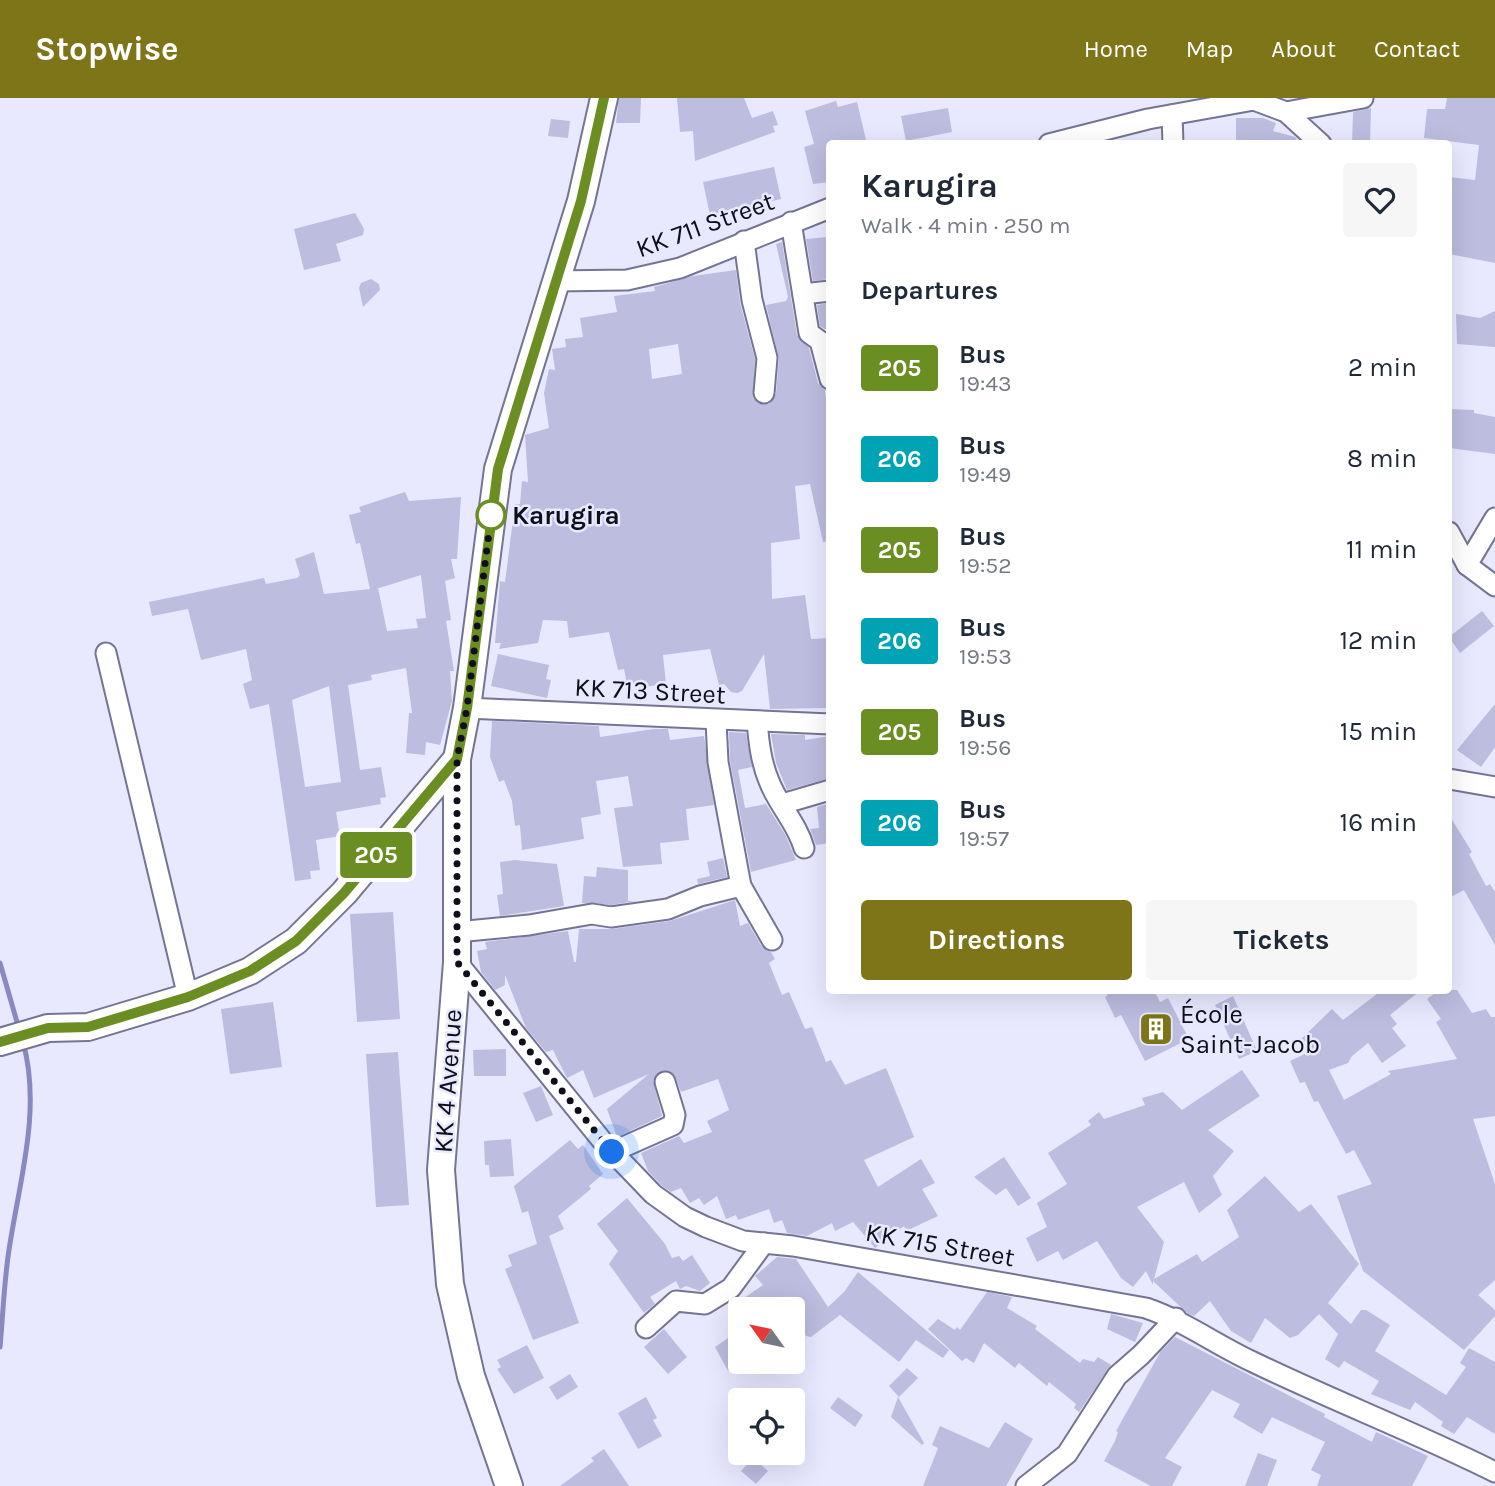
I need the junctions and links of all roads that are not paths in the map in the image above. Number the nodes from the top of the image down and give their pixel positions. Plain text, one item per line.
1 (604, 98) edge
2 (1363, 98) edge
3 (1254, 99) edge
4 (1181, 108) edge
5 (1286, 112) junction
6 (1064, 140) edge
7 (1174, 140) edge
8 (1317, 140) edge
9 (826, 209) edge
10 (791, 222) junction
11 (744, 241) junction
12 (554, 281) junction
13 (826, 291) edge
14 (803, 294) junction
15 (826, 364) edge
16 (764, 393) dead end
17 (1495, 518) edge
18 (1452, 538) edge
19 (1467, 565) junction
20 (1495, 586) edge
21 (106, 653) dead end
22 (467, 708) junction
23 (716, 721) junction
24 (757, 722) junction
25 (826, 724) edge
26 (457, 759) junction
27 (1452, 780) edge
28 (1495, 787) edge
29 (826, 791) edge
30 (782, 804) junction
31 (804, 848) dead end
32 (741, 886) junction
33 (457, 932) junction
34 (772, 940) dead end
35 (457, 962) junction
36 (188, 997) junction
37 (0, 1042) edge
38 (664, 1082) dead end
39 (612, 1152) junction
40 (764, 1243) junction
41 (1176, 1318) junction
42 (646, 1328) dead end
43 (1495, 1472) edge
44 (509, 1486) edge
45 (1026, 1486) edge

1 - 12 main road, KK 4 Avenue
2 - 5 street
3 - 4 street
3 - 5 street
4 - 6 street
4 - 7 street
5 - 8 street
9 - 10 street, KK 711 Street
10 - 11 street, KK 711 Street
10 - 14 street
11 - 12 street, KK 711 Street
11 - 16 street
12 - 22 main road, KK 4 Avenue
13 - 14 street
14 - 15 street
17 - 19 street
18 - 19 street
19 - 20 street
21 - 36 street
22 - 23 street, KK 713 Street
22 - 26 main road, KK 4 Avenue
23 - 24 street, KK 713 Street
23 - 32 street
24 - 25 street, KK 713 Street
24 - 30 street
26 - 33 main road, KK 4 Avenue
26 - 36 main road
27 - 28 street
29 - 30 street
30 - 31 street
32 - 33 street
32 - 34 street
33 - 35 main road, KK 4 Avenue
35 - 39 street, KK 715 Street
35 - 44 main road, KK 4 Avenue
36 - 37 main road
38 - 39 street
39 - 40 street, KK 715 Street
40 - 41 street, KK 715 Street
40 - 42 street
41 - 43 street, KK 715 Street
41 - 45 street

